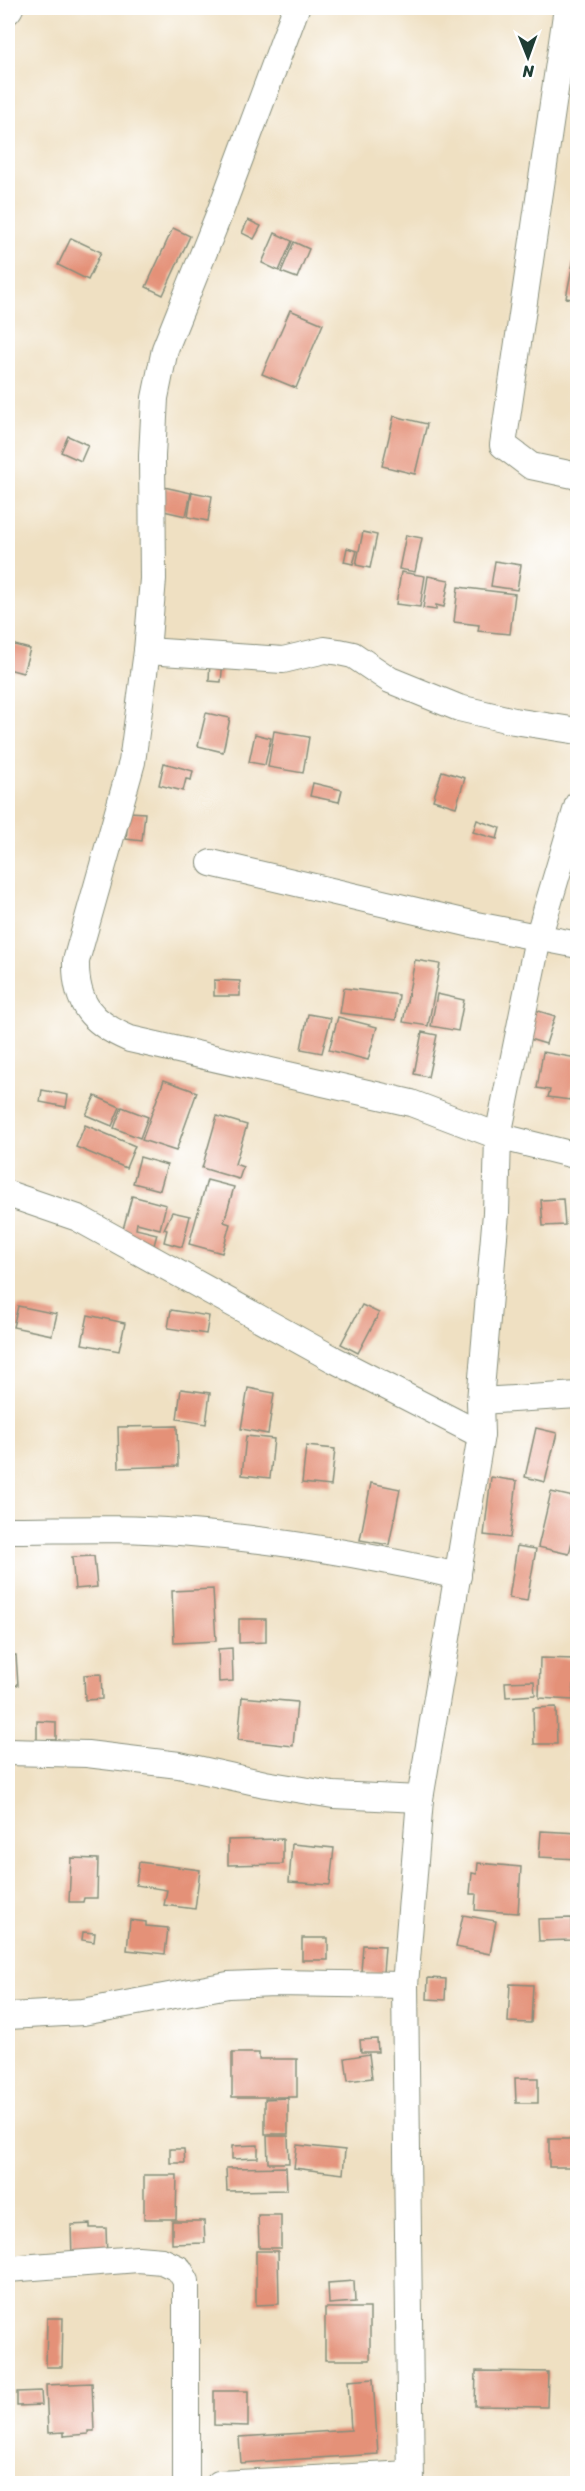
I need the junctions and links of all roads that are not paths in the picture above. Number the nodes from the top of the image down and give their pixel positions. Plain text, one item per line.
1 (296, 8) edge
2 (567, 8) edge
3 (578, 476) edge
4 (147, 651) junction
5 (578, 731) edge
6 (578, 804) edge
7 (211, 863) dead end
8 (537, 938) junction
9 (578, 945) edge
10 (498, 1136) junction
11 (578, 1156) edge
12 (8, 1194) edge
13 (578, 1395) edge
14 (480, 1401) junction
15 (481, 1435) junction
16 (8, 1530) edge
17 (458, 1576) junction
18 (8, 1752) edge
19 (420, 1799) junction
20 (405, 1985) junction
21 (8, 2016) edge
22 (8, 2269) edge
23 (411, 2479) edge
24 (186, 2484) edge
25 (219, 2484) edge

1 - 4 street
2 - 3 street
4 - 5 street
4 - 10 street
6 - 8 street
7 - 8 street
8 - 9 street
8 - 10 street
10 - 11 street
10 - 14 street
12 - 15 street
13 - 14 street
14 - 15 street
15 - 17 street
16 - 17 street
17 - 19 street
18 - 19 street
19 - 20 street
20 - 21 street
20 - 23 street
22 - 24 street
23 - 25 street

